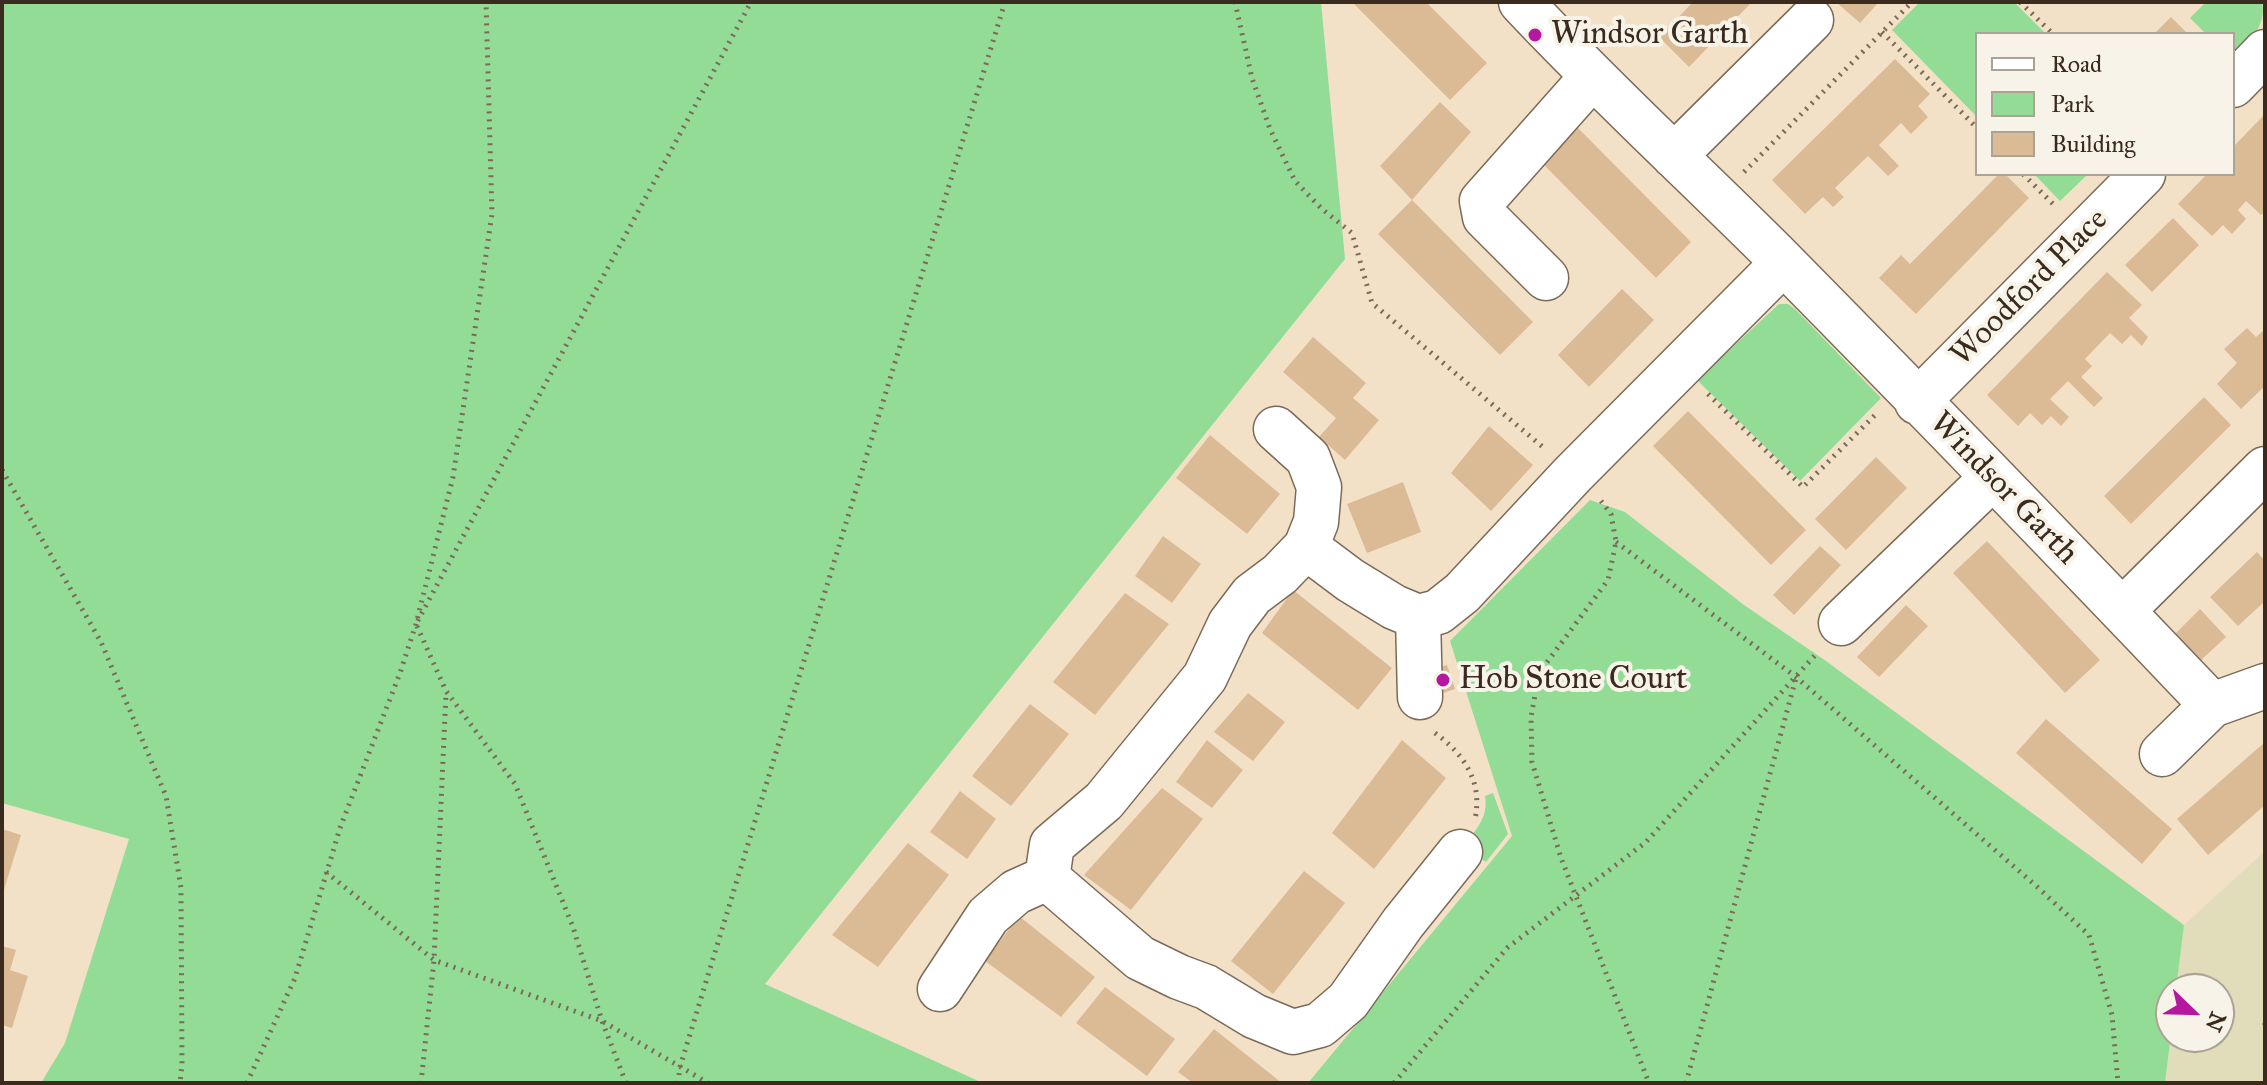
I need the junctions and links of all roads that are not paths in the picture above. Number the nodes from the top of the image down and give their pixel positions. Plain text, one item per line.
1 (1521, 2) edge
2 (1811, 20) dead end
3 (2265, 52) edge
4 (1592, 77) junction
5 (2235, 83) edge
6 (1674, 156) junction
7 (2141, 176) edge
8 (1783, 263) junction
9 (1546, 278) dead end
10 (1910, 394) junction
11 (1276, 429) dead end
12 (2265, 469) edge
13 (1993, 477) junction
14 (1306, 547) junction
15 (2122, 611) junction
16 (1418, 617) junction
17 (1841, 623) road end
18 (2265, 686) edge
19 (1420, 697) road end
20 (2212, 705) junction
21 (2162, 754) dead end
22 (1460, 852) road end
23 (1047, 878) junction
24 (940, 989) dead end

1 - 4 street, Windsor Garth
2 - 6 street
3 - 5 street
4 - 6 street, Windsor Garth
4 - 9 street
6 - 8 street, Windsor Garth
7 - 10 street, Woodford Place
8 - 10 street, Windsor Garth
8 - 16 street
10 - 13 street, Windsor Garth
11 - 14 street
12 - 15 street
13 - 15 street, Windsor Garth
13 - 17 street
14 - 16 street
14 - 23 street
15 - 20 street, Windsor Garth
16 - 19 street
18 - 20 street
20 - 21 street
22 - 23 street
23 - 24 street

